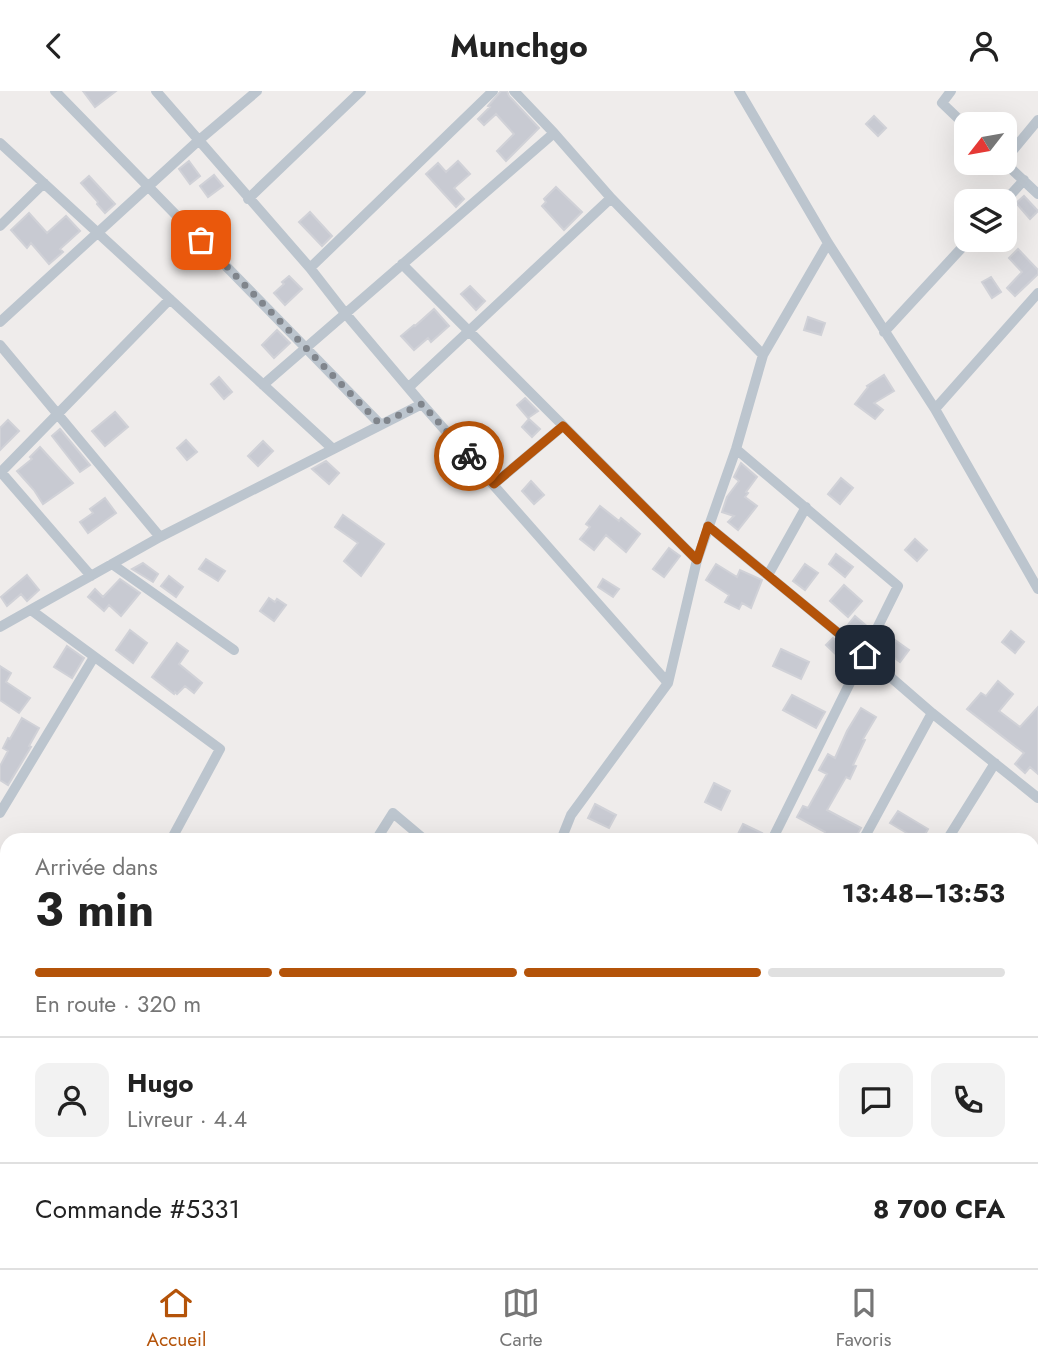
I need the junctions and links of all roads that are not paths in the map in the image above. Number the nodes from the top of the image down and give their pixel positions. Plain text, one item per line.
1 (55, 91) edge
2 (156, 91) edge
3 (257, 91) edge
4 (361, 91) edge
5 (493, 91) edge
6 (514, 91) edge
7 (738, 91) edge
8 (951, 91) edge
9 (954, 114) edge
10 (1038, 120) edge
11 (554, 133) junction
12 (198, 141) junction
13 (0, 143) edge
14 (1017, 145) edge
15 (1017, 173) edge
16 (1024, 180) junction
17 (44, 183) junction
18 (149, 187) junction
19 (1016, 189) edge
20 (1038, 194) edge
21 (247, 198) junction
22 (611, 198) junction
23 (0, 226) edge
24 (98, 233) junction
25 (828, 243) junction
26 (958, 252) edge
27 (402, 264) junction
28 (310, 268) junction
29 (1038, 293) edge
30 (170, 299) junction
31 (345, 313) junction
32 (0, 322) edge
33 (468, 331) junction
34 (884, 332) junction
35 (0, 345) edge
36 (306, 348) junction
37 (763, 355) junction
38 (263, 385) junction
39 (409, 387) junction
40 (422, 404) junction
41 (935, 409) junction
42 (57, 414) junction
43 (380, 424) junction
44 (563, 426) junction
45 (333, 449) junction
46 (736, 449) junction
47 (0, 471) edge
48 (494, 484) junction
49 (806, 507) junction
50 (708, 526) junction
51 (160, 537) junction
52 (697, 560) junction
53 (112, 564) junction
54 (768, 575) junction
55 (91, 576) junction
56 (1038, 589) edge
57 (31, 610) junction
58 (2, 624) edge
59 (234, 650) dead end
60 (865, 655) junction
61 (94, 657) junction
62 (668, 683) junction
63 (932, 713) junction
64 (995, 763) junction
65 (1038, 798) edge
66 (0, 813) edge
67 (175, 833) edge
68 (380, 833) edge
69 (417, 833) edge
70 (564, 833) edge
71 (776, 833) edge
72 (867, 833) edge
73 (951, 833) edge

1 - 18 street
2 - 12 street
3 - 12 street
4 - 21 street
5 - 28 street
6 - 11 street
7 - 25 street
8 - 9 street
10 - 14 street
11 - 22 street
11 - 27 street
12 - 18 street
12 - 21 street
13 - 17 street
15 - 16 street
16 - 19 street
16 - 20 street
17 - 23 street
17 - 24 street
18 - 24 street
18 - 36 street
21 - 28 street
22 - 33 street
22 - 37 street
24 - 30 street
24 - 32 street
25 - 34 street
25 - 37 street
26 - 34 street
27 - 31 street
27 - 33 street
28 - 31 street
29 - 41 street
30 - 38 street
30 - 42 street
31 - 36 street
31 - 39 street
33 - 39 street
33 - 44 street
34 - 41 street
35 - 42 street
36 - 38 street
36 - 43 street
37 - 46 street
38 - 45 street
39 - 40 street
40 - 43 street
40 - 48 street
41 - 56 street
42 - 47 street
42 - 51 street
43 - 45 street
44 - 48 street
44 - 52 street
45 - 51 street
46 - 49 street
46 - 50 street
47 - 55 street
48 - 62 street
49 - 54 street
49 - 60 street
50 - 52 street
50 - 54 street
51 - 53 street
52 - 62 street
53 - 55 street
53 - 59 street
54 - 60 street
55 - 57 street
57 - 58 street
57 - 61 street
60 - 63 street
60 - 71 street
61 - 66 street
61 - 67 street
62 - 70 street
63 - 64 street
63 - 72 street
64 - 65 street
64 - 73 street
68 - 69 street

